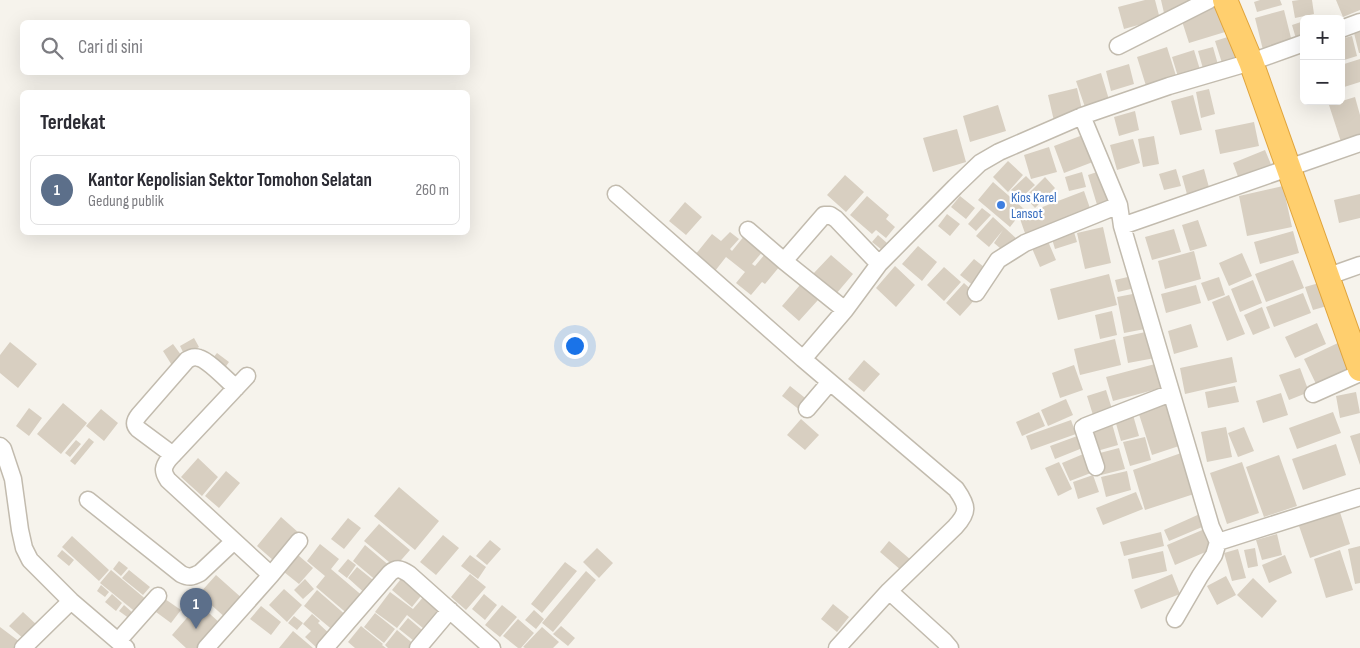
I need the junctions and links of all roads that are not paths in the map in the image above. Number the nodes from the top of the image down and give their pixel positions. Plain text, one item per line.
1 (1209, 0) edge
2 (1225, 0) edge
3 (1360, 22) edge
4 (1345, 28) edge
5 (1300, 44) edge
6 (1118, 46) dead end
7 (1251, 62) junction
8 (1082, 116) junction
9 (1360, 143) edge
10 (1290, 169) junction
11 (616, 194) dead end
12 (1119, 205) junction
13 (1122, 226) junction
14 (748, 230) dead end
15 (784, 261) junction
16 (879, 264) junction
17 (1360, 265) edge
18 (1326, 277) junction
19 (976, 293) dead end
20 (845, 310) junction
21 (803, 359) junction
22 (1360, 371) edge
23 (830, 382) junction
24 (1171, 392) junction
25 (1313, 394) dead end
26 (807, 409) dead end
27 (0, 446) edge
28 (173, 455) junction
29 (1096, 468) dead end
30 (1360, 497) edge
31 (88, 500) dead end
32 (234, 541) junction
33 (299, 541) dead end
34 (1218, 542) junction
35 (271, 575) junction
36 (889, 591) junction
37 (158, 596) dead end
38 (71, 601) junction
39 (450, 610) junction
40 (1176, 619) dead end
41 (122, 644) edge
42 (23, 648) edge
43 (206, 648) edge
44 (325, 648) edge
45 (418, 648) edge
46 (492, 648) edge
47 (837, 648) edge
48 (950, 648) edge

1 - 6 street
2 - 7 highway
3 - 4 street
5 - 7 street
7 - 8 street
7 - 10 highway
8 - 12 street
8 - 16 street
9 - 10 street
10 - 13 street
10 - 18 highway
11 - 21 street
12 - 13 street
12 - 19 street
13 - 24 street
14 - 15 street
15 - 16 street
15 - 20 street
16 - 20 street
17 - 18 street
18 - 22 highway
20 - 21 street
21 - 23 street
22 - 25 street
23 - 26 street
23 - 36 street
24 - 29 street
24 - 34 street
27 - 38 street
28 - 28 street
28 - 32 street
30 - 34 street
31 - 32 street
32 - 35 street
33 - 35 street
34 - 40 street
35 - 43 street
36 - 47 street
36 - 48 street
37 - 41 street
38 - 41 street
38 - 42 street
39 - 44 street
39 - 45 street
39 - 46 street

